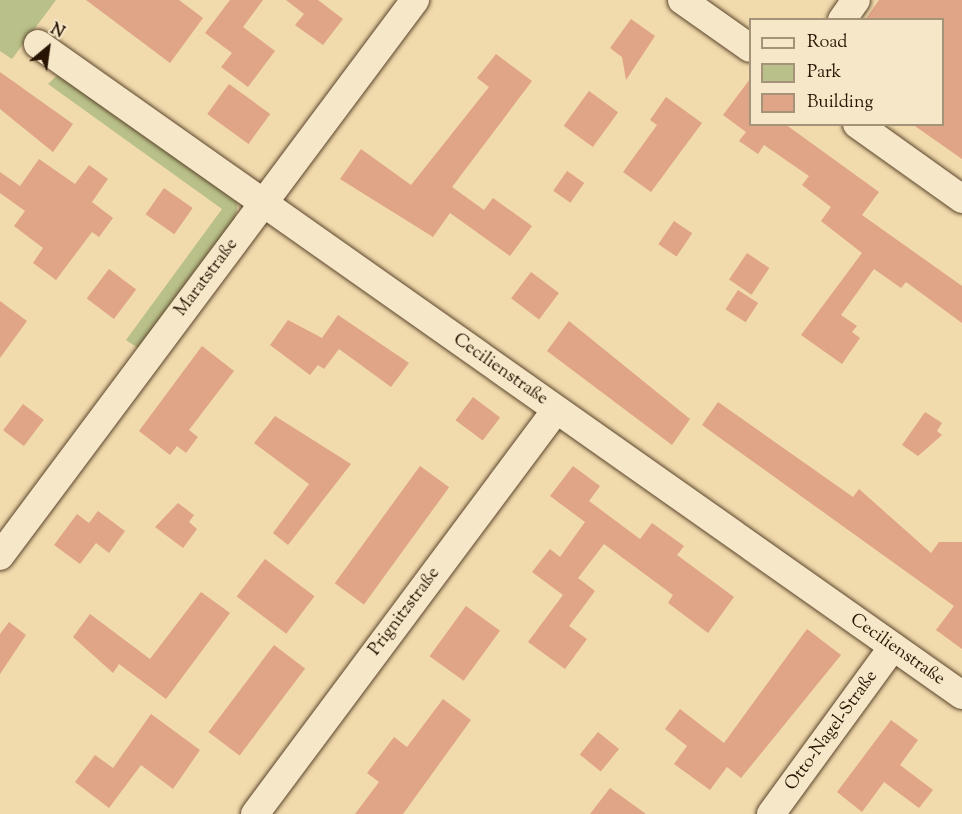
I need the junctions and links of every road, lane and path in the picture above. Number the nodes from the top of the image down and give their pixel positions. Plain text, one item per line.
1 (415, 0) edge
2 (682, 0) edge
3 (856, 0) edge
4 (843, 18) edge
5 (38, 44) dead end
6 (749, 47) edge
7 (860, 126) edge
8 (962, 200) edge
9 (262, 202) junction
10 (556, 410) junction
11 (0, 556) edge
12 (893, 647) junction
13 (962, 695) edge
14 (255, 814) edge
15 (771, 814) edge

1 - 9 street, Maratstraße
2 - 6 street
3 - 4 street
5 - 9 street, Cecilienstraße
7 - 8 street
9 - 10 street, Cecilienstraße
9 - 11 street, Maratstraße
10 - 12 street, Cecilienstraße
10 - 14 street, Prignitzstraße
12 - 13 street, Cecilienstraße
12 - 15 street, Otto-Nagel-Straße

